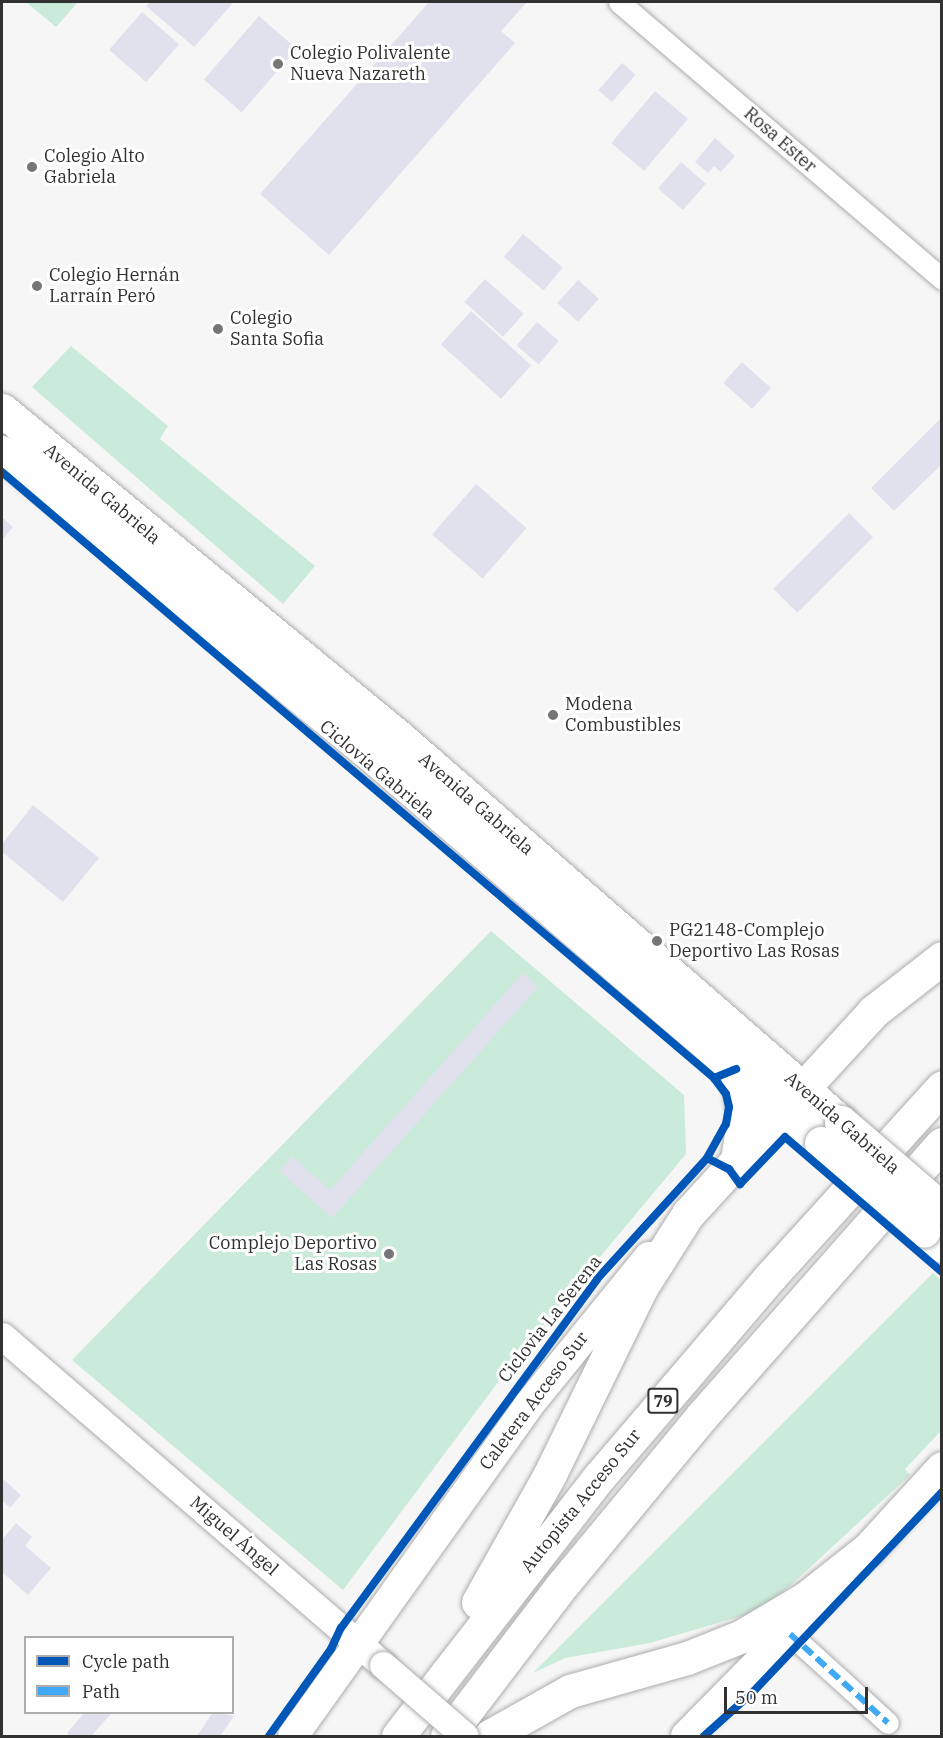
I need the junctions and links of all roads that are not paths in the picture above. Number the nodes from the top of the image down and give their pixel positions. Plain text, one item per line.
1 (619, 2) edge
2 (942, 279) edge
3 (2, 410) edge
4 (2, 452) edge
5 (942, 940) edge
6 (942, 958) edge
7 (874, 1011) junction
8 (846, 1041) junction
9 (748, 1061) junction
10 (942, 1087) edge
11 (792, 1099) junction
12 (942, 1144) edge
13 (737, 1160) junction
14 (688, 1214) junction
15 (936, 1229) edge
16 (2, 1336) edge
17 (942, 1468) edge
18 (869, 1548) junction
19 (790, 1634) junction
20 (358, 1643) junction
21 (888, 1723) dead end
22 (400, 1734) edge
23 (695, 1734) edge
24 (293, 1737) edge
25 (447, 1737) edge
26 (465, 1737) edge
27 (490, 1737) edge

1 - 2 street, Rosa Ester
3 - 9 main road, Avenida Gabriela
4 - 9 main road, Avenida Gabriela
5 - 7 main road
6 - 7 main road, Caletera Acceso Sur
7 - 8 main road, Caletera Acceso Sur
8 - 9 main road
8 - 11 main road, Caletera Acceso Sur
9 - 11 main road, Avenida Gabriela
9 - 13 main road
10 - 22 main road, Autopista Acceso Sur / 79
11 - 13 main road, Caletera Acceso Sur
11 - 15 main road, Avenida Gabriela, bridge
12 - 25 main road, 79
13 - 14 main road, Caletera Acceso Sur
14 - 20 main road, Caletera Acceso Sur
14 - 22 main road
16 - 20 street, Miguel Ángel
17 - 18 main road
18 - 19 main road
18 - 27 main road
19 - 21 street
19 - 23 main road
20 - 24 main road, Caletera Acceso Sur
20 - 26 street, Miguel Ángel, bridge

